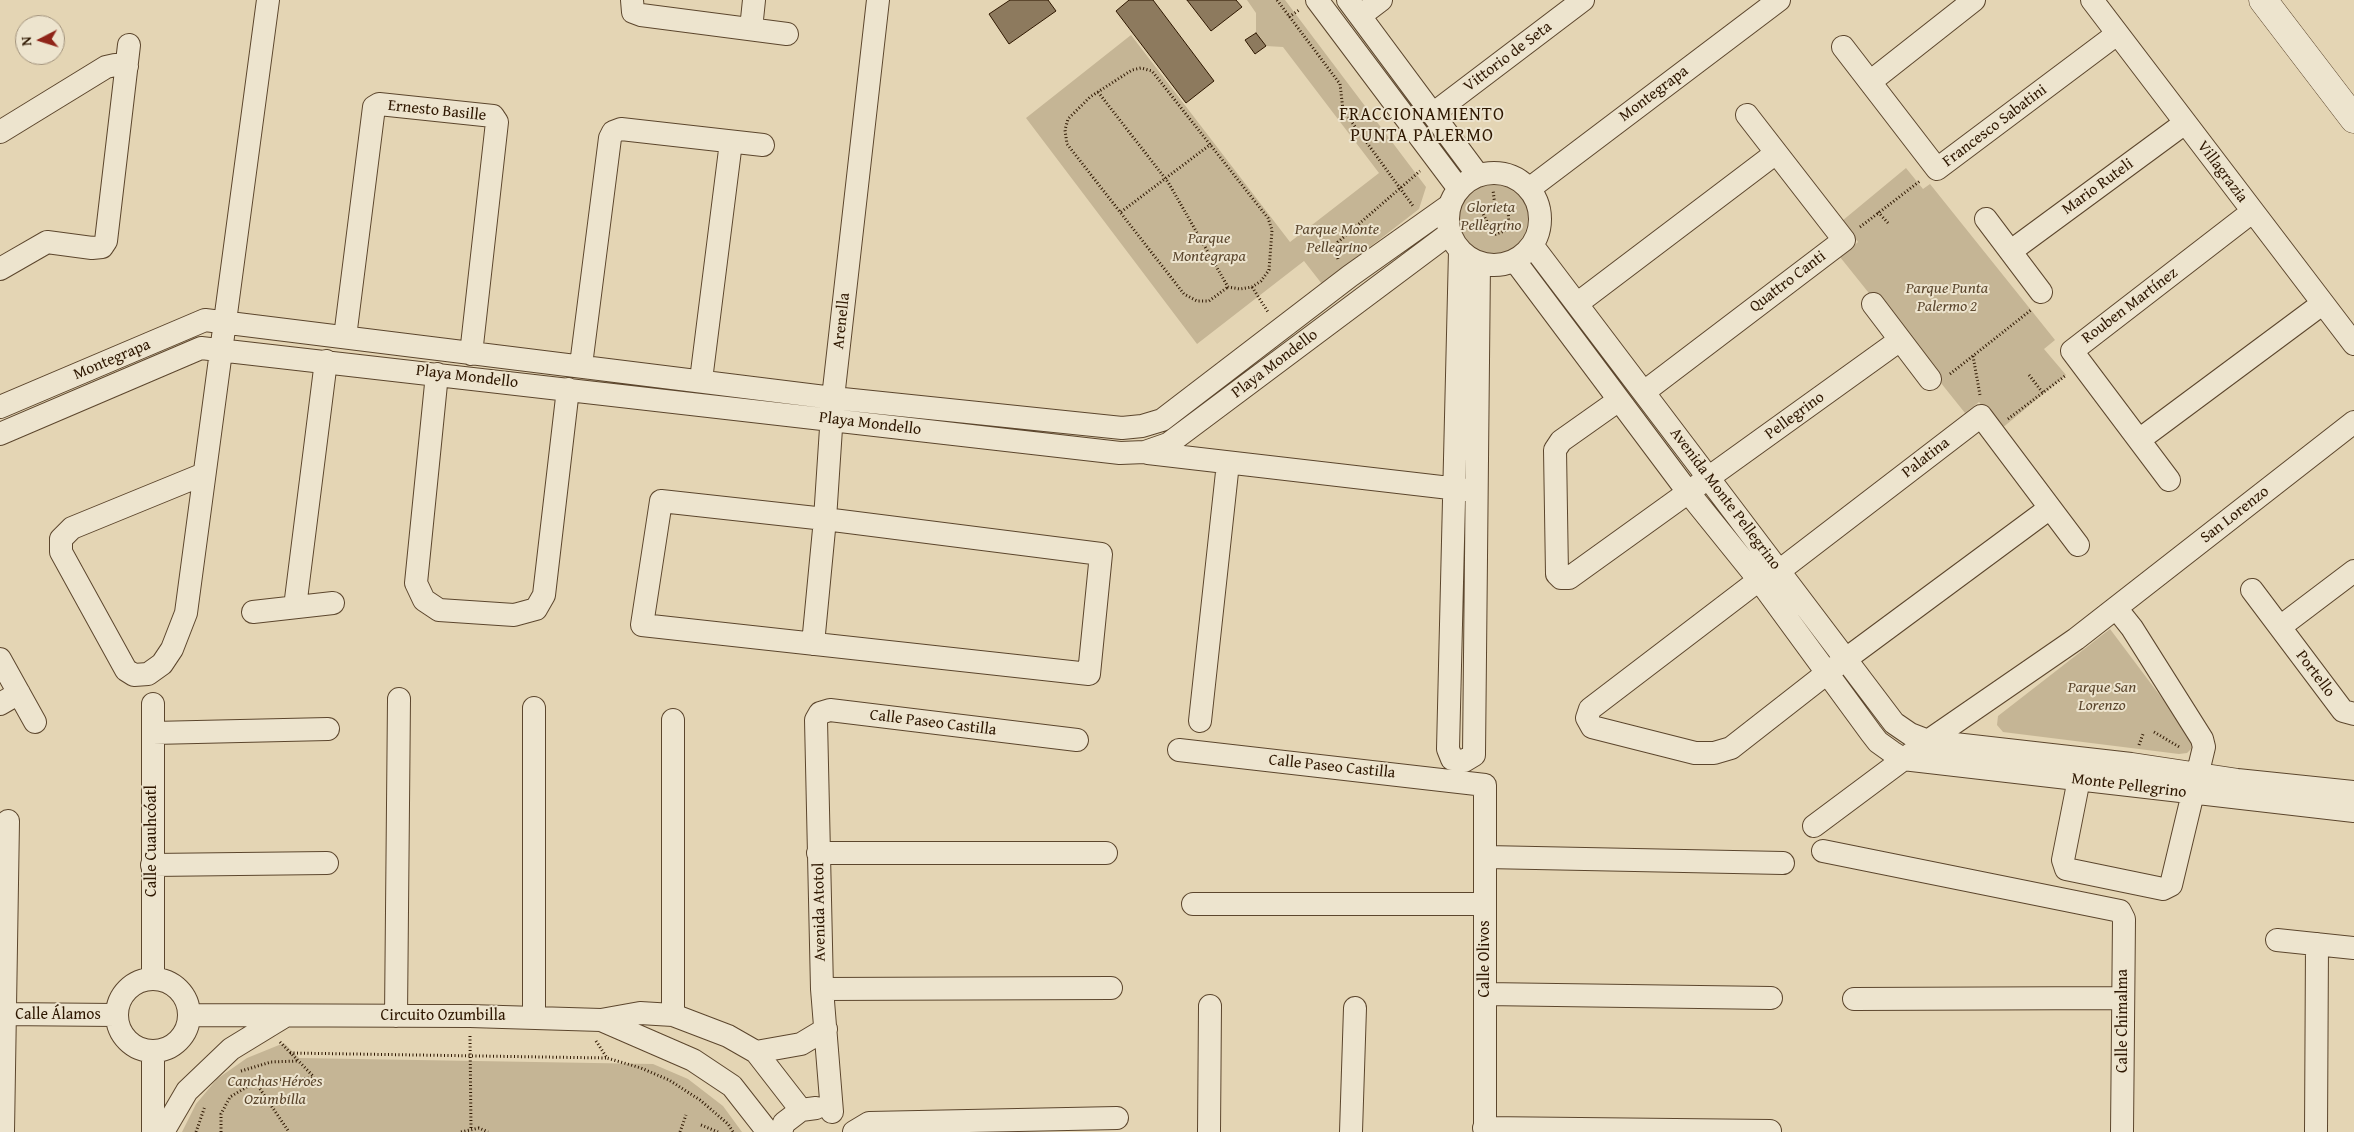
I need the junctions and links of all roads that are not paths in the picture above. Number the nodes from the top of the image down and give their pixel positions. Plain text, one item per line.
1 (268, 0) edge
2 (632, 0) edge
3 (754, 0) edge
4 (878, 0) edge
5 (1317, 0) edge
6 (1381, 0) edge
7 (1583, 0) edge
8 (1779, 0) edge
9 (1974, 0) edge
10 (2092, 0) edge
11 (2273, 4) edge
12 (1354, 8) edge
13 (751, 29) junction
14 (787, 34) dead end
15 (2117, 34) junction
16 (1842, 47) dead end
17 (1870, 82) junction
18 (1434, 113) junction
19 (1747, 115) dead end
20 (2354, 119) edge
21 (2185, 123) junction
22 (0, 132) edge
23 (731, 142) junction
24 (763, 145) dead end
25 (1776, 153) junction
26 (1485, 174) junction
27 (1529, 189) junction
28 (1453, 199) junction
29 (2252, 212) junction
30 (1986, 219) dead end
31 (1455, 242) junction
32 (1532, 244) junction
33 (2011, 251) junction
34 (1515, 260) junction
35 (1479, 263) junction
36 (0, 269) edge
37 (2041, 292) road end
38 (1578, 303) junction
39 (1873, 304) dead end
40 (2322, 304) junction
41 (225, 321) junction
42 (1273, 336) junction
43 (345, 337) junction
44 (1900, 340) junction
45 (2354, 344) edge
46 (221, 349) junction
47 (471, 354) junction
48 (1280, 360) junction
49 (326, 361) junction
50 (581, 365) junction
51 (438, 374) junction
52 (1930, 379) road end
53 (701, 380) junction
54 (568, 389) junction
55 (1644, 392) junction
56 (1619, 400) junction
57 (0, 408) edge
58 (833, 409) junction
59 (2354, 422) edge
60 (0, 434) edge
61 (2139, 440) junction
62 (1144, 452) junction
63 (1228, 462) junction
64 (204, 474) junction
65 (1710, 477) junction
66 (2169, 480) dead end
67 (1452, 490) junction
68 (1478, 490) junction
69 (1688, 492) junction
70 (2050, 508) junction
71 (825, 519) junction
72 (2078, 545) dead end
73 (2354, 571) edge
74 (1769, 575) junction
75 (2252, 590) dead end
76 (332, 603) dead end
77 (295, 607) junction
78 (2116, 608) junction
79 (252, 612) dead end
80 (2280, 627) junction
81 (813, 644) junction
82 (1846, 658) junction
83 (0, 659) edge
84 (1827, 673) junction
85 (10, 698) edge
86 (399, 699) dead end
87 (153, 704) dead end
88 (534, 708) dead end
89 (820, 713) joint
90 (2354, 714) edge
91 (673, 720) dead end
92 (1200, 721) dead end
93 (35, 722) dead end
94 (328, 729) dead end
95 (153, 733) junction
96 (1077, 740) dead end
97 (1928, 741) junction
98 (1179, 750) dead end
99 (1903, 759) junction
100 (2079, 779) junction
101 (2195, 784) junction
102 (1485, 785) joint
103 (2354, 792) edge
104 (2354, 812) edge
105 (8, 821) dead end
106 (1814, 826) dead end
107 (1823, 851) dead end
108 (818, 853) junction
109 (1106, 853) dead end
110 (1486, 857) junction
111 (327, 863) dead end
112 (1783, 863) dead end
113 (152, 865) junction
114 (1193, 904) dead end
115 (1485, 904) junction
116 (2277, 940) dead end
117 (2317, 944) junction
118 (2354, 948) edge
119 (153, 978) junction
120 (1111, 988) dead end
121 (822, 989) junction
122 (1484, 994) junction
123 (1771, 998) dead end
124 (1854, 998) dead end
125 (2122, 998) junction
126 (1210, 1006) dead end
127 (1355, 1008) dead end
128 (2, 1014) edge
129 (116, 1015) junction
130 (190, 1015) junction
131 (673, 1015) junction
132 (285, 1016) junction
133 (396, 1016) junction
134 (534, 1017) junction
135 (591, 1020) junction
136 (826, 1029) junction
137 (153, 1052) junction
138 (756, 1052) junction
139 (802, 1110) junction
140 (832, 1112) junction
141 (1117, 1118) dead end
142 (1484, 1130) edge
143 (1770, 1131) edge
144 (3, 1132) edge
145 (153, 1132) edge
146 (163, 1132) edge
147 (768, 1132) edge
148 (781, 1132) edge
149 (850, 1132) edge
150 (854, 1132) edge
151 (1209, 1132) edge
152 (1351, 1132) edge
153 (2122, 1132) edge
154 (2316, 1132) edge

1 - 41 street
2 - 13 street
3 - 13 street
4 - 58 street, Arenella
5 - 28 street
6 - 12 street
7 - 18 street, Vittorio de Seta
8 - 27 street, Montegrapa
9 - 17 street
10 - 15 street, Villagrazia
11 - 20 street
12 - 18 street
13 - 14 street
15 - 17 street, Francesco Sabatini
15 - 21 street, Villagrazia
16 - 17 street, Francesco Sabatini
18 - 26 street
19 - 25 street
21 - 29 street, Villagrazia
21 - 33 street, Mario Ruteli
22 - 36 street
23 - 24 street
23 - 50 street
23 - 53 street
25 - 38 street
25 - 55 street, Quattro Canti
26 - 27 street
26 - 28 street, Playa Mondello
27 - 32 street
28 - 31 street
28 - 42 street, Playa Mondello
29 - 40 street, Villagrazia
29 - 61 street, Rouben Martínez
30 - 33 street
31 - 35 street
31 - 48 street, Playa Mondello
31 - 67 street
32 - 34 street
32 - 38 street, Avenida Monte Pellegrino
33 - 37 street
34 - 35 street
34 - 56 street, Avenida Monte Pellegrino
35 - 68 street
38 - 55 street, Avenida Monte Pellegrino
39 - 44 street
40 - 45 street, Villagrazia
40 - 61 street
41 - 43 street, Playa Mondello
41 - 46 street
41 - 57 street, Montegrapa
42 - 48 street
42 - 58 street, Playa Mondello
43 - 47 street, Playa Mondello
43 - 47 street, Ernesto Basille
44 - 52 street
44 - 65 street, Pellegrino
46 - 49 street, Playa Mondello
46 - 60 street, Montegrapa
46 - 64 street
47 - 50 street, Playa Mondello
48 - 62 street, Playa Mondello
49 - 51 street, Playa Mondello
49 - 77 street
50 - 53 street, Playa Mondello
51 - 54 street, Playa Mondello
51 - 54 street
53 - 58 street, Playa Mondello
54 - 58 street, Playa Mondello
55 - 65 street, Avenida Monte Pellegrino
56 - 69 street, Avenida Monte Pellegrino
56 - 69 street, Pellegrino
58 - 62 street, Playa Mondello
58 - 71 street, Arenella
59 - 78 street, San Lorenzo
61 - 66 street, Rouben Martínez
62 - 63 street
63 - 67 street
63 - 92 street
64 - 64 street
65 - 69 street, Pellegrino
65 - 74 street, Avenida Monte Pellegrino
67 - 68 street
67 - 68 street
69 - 74 street, Avenida Monte Pellegrino
70 - 72 street
70 - 74 street, Palatina
70 - 82 street
71 - 81 street, Arenella
71 - 81 street
71 - 81 street
73 - 80 street
74 - 82 street, Avenida Monte Pellegrino
74 - 84 street, Avenida Monte Pellegrino
74 - 84 street, Palatina
75 - 80 street, Portello
76 - 77 street
77 - 79 street
78 - 97 street, San Lorenzo
78 - 101 street
80 - 90 street, Portello
82 - 84 street
82 - 97 street, Avenida Monte Pellegrino
83 - 85 street
84 - 99 street, Avenida Monte Pellegrino
85 - 93 street
86 - 133 street
87 - 95 street, Calle Cuauhcóatl
88 - 134 street
89 - 96 street, Calle Paseo Castilla
89 - 108 street, Avenida Atotol
91 - 131 street
94 - 95 street
95 - 113 street, Calle Cuauhcóatl
97 - 99 street, San Lorenzo
97 - 101 street, Monte Pellegrino
98 - 102 street, Calle Paseo Castilla
99 - 100 street, Monte Pellegrino
99 - 106 street, San Lorenzo
100 - 101 street, Monte Pellegrino
100 - 101 street
101 - 103 street, Monte Pellegrino
101 - 104 street, Monte Pellegrino
102 - 110 street, Calle Olivos
105 - 128 street
107 - 125 street, Calle Chimalma
108 - 109 street
108 - 121 street, Avenida Atotol
110 - 112 street
110 - 115 street, Calle Olivos
111 - 113 street
113 - 119 street, Calle Cuauhcóatl
114 - 115 street
115 - 122 street, Calle Olivos
116 - 117 street
117 - 118 street
117 - 154 street
119 - 129 street
119 - 130 street
120 - 121 street
121 - 136 street, Avenida Atotol
122 - 123 street
122 - 142 street, Calle Olivos
124 - 125 street
125 - 153 street, Calle Chimalma
126 - 151 street
127 - 152 street
128 - 129 street, Calle Álamos
128 - 144 street
129 - 137 street
130 - 132 street, Circuito Ozumbilla
130 - 137 street
131 - 135 street, Circuito Ozumbilla
131 - 138 street, Circuito Ozumbilla
132 - 133 street, Circuito Ozumbilla
132 - 146 street
133 - 134 street, Circuito Ozumbilla
134 - 135 street, Circuito Ozumbilla
135 - 147 street, Circuito Ozumbilla
136 - 138 street
136 - 140 street, Avenida Atotol
137 - 145 street
138 - 139 street, Circuito Ozumbilla
139 - 140 street
139 - 148 street
140 - 149 street
141 - 150 street
142 - 143 street

